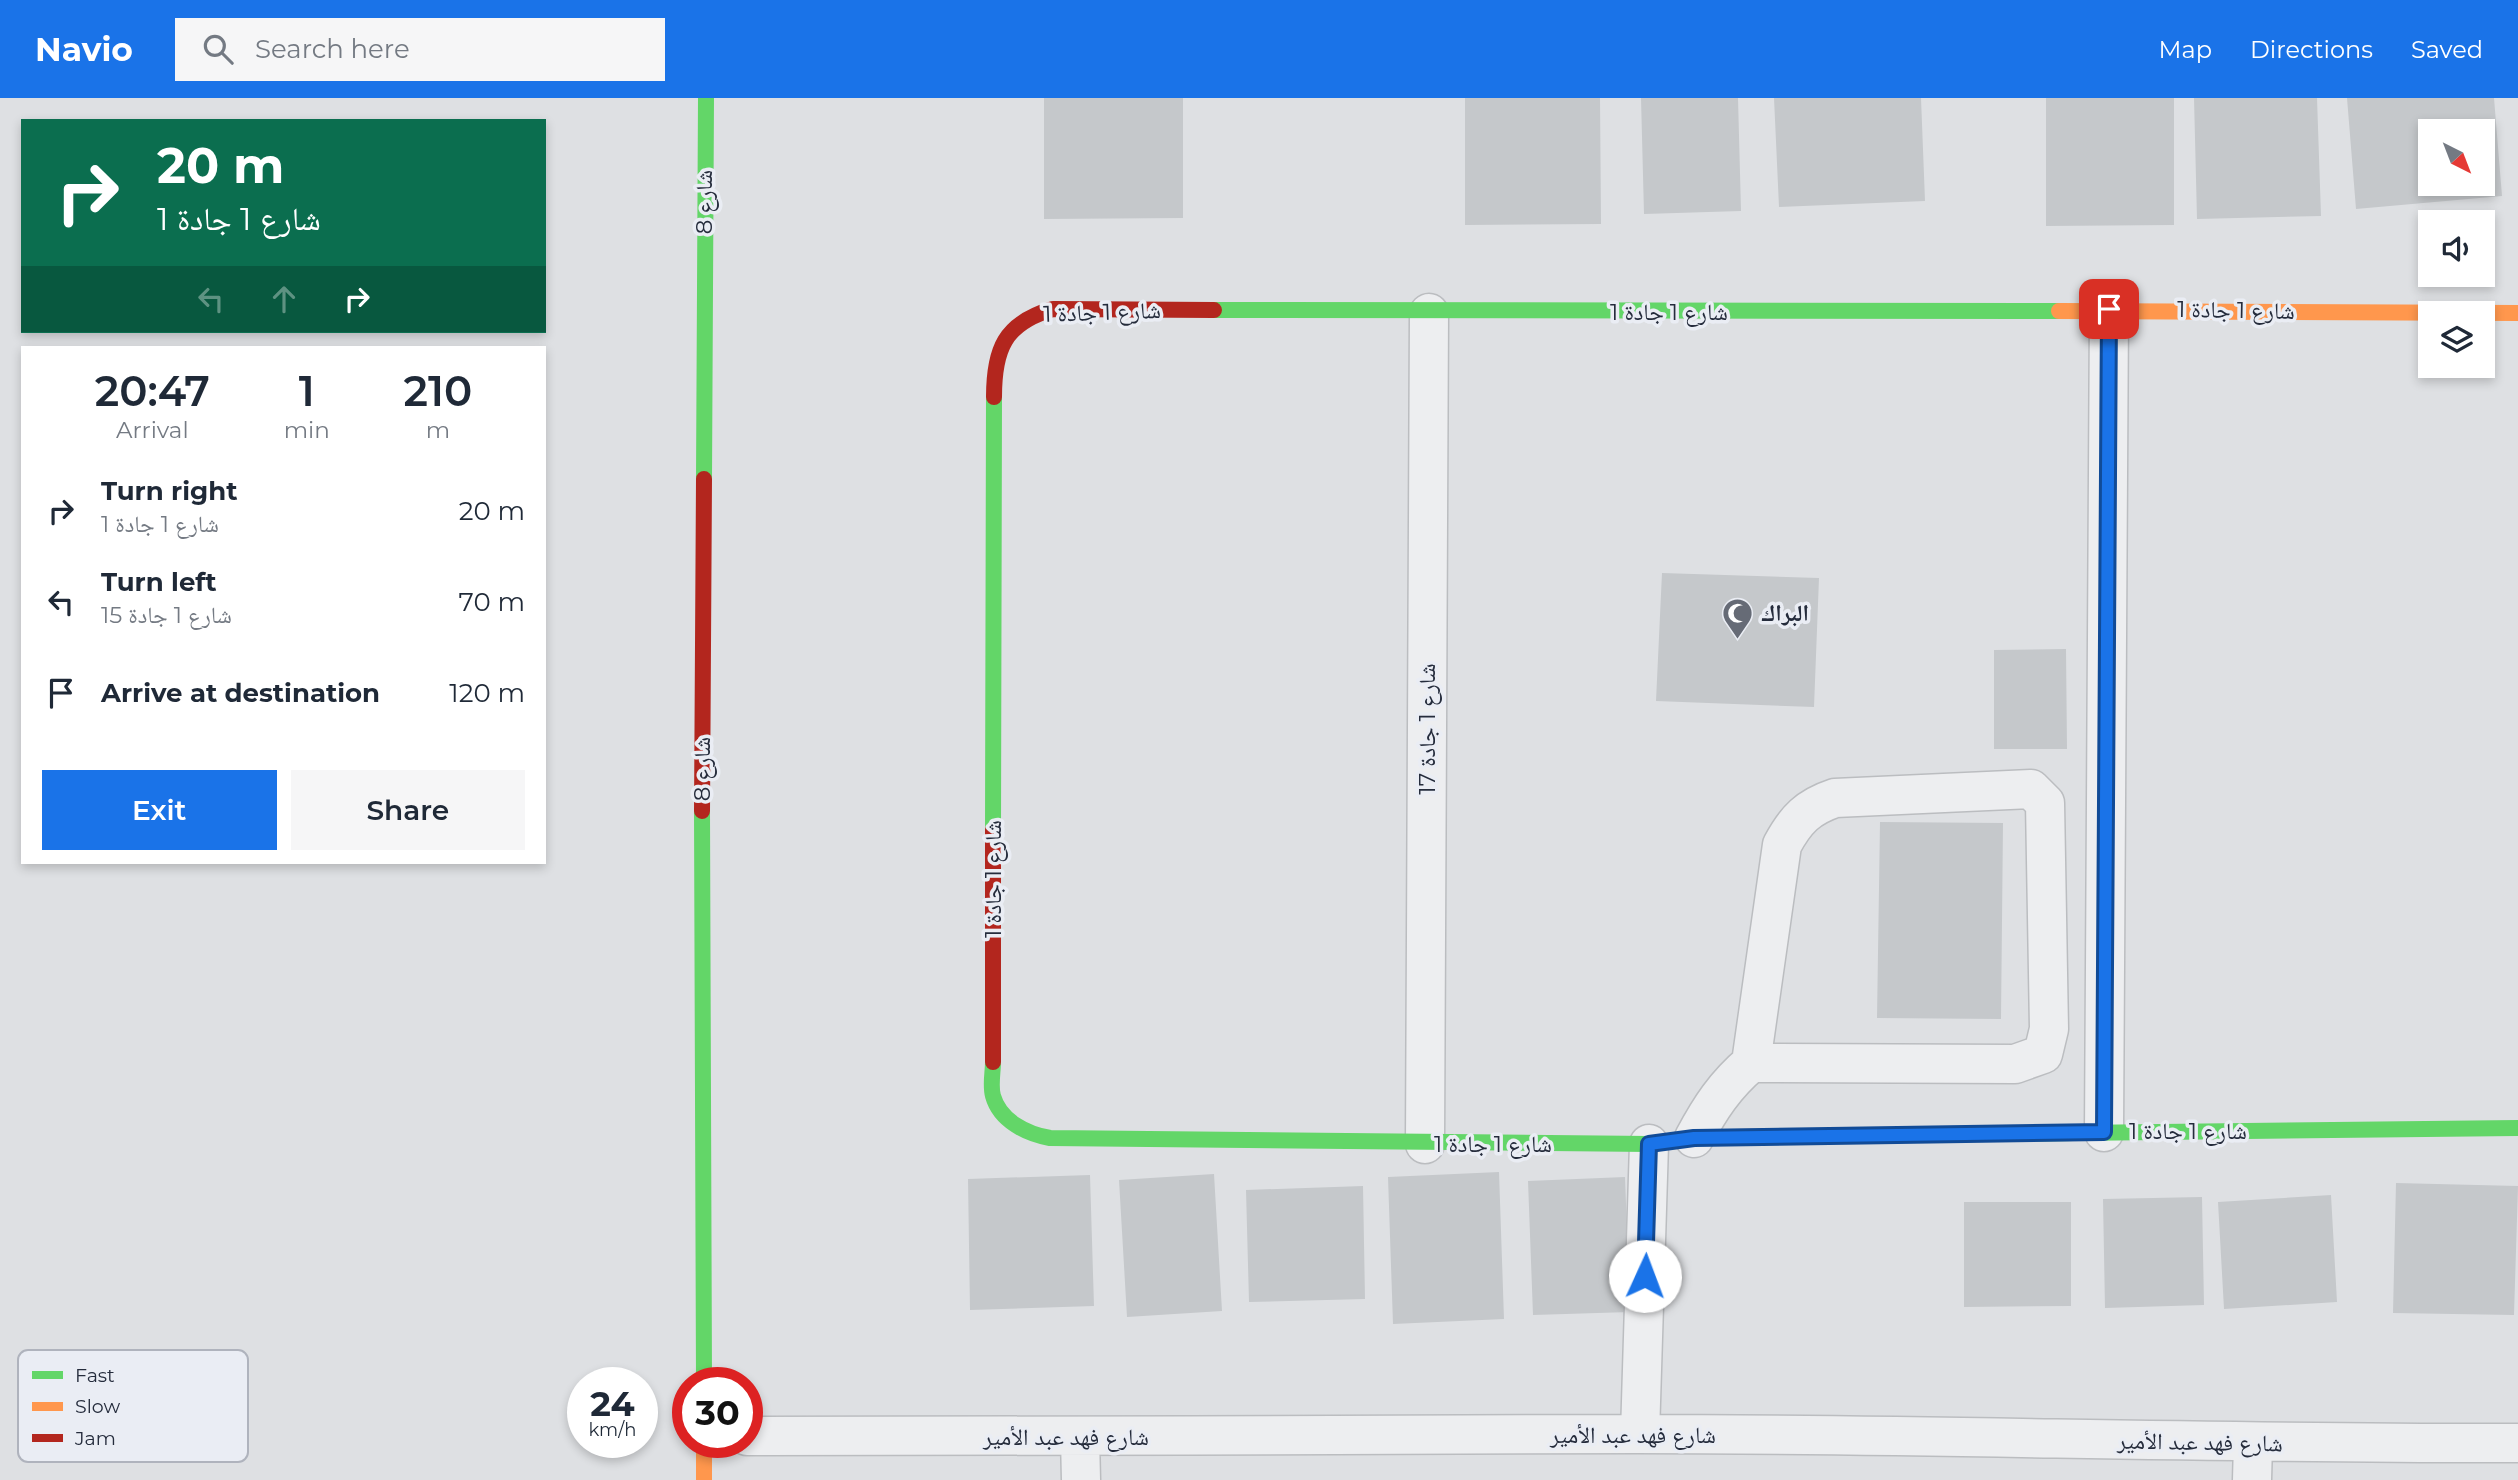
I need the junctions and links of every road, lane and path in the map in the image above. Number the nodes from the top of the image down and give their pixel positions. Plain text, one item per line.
1 (706, 98) edge
2 (688, 110) dead end
3 (704, 156) junction
4 (2109, 309) junction
5 (1429, 313) junction
6 (2518, 313) edge
7 (1751, 1063) junction
8 (2518, 1129) edge
9 (2104, 1132) junction
10 (1694, 1138) junction
11 (1425, 1144) junction
12 (1649, 1144) junction
13 (704, 1367) edge
14 (1640, 1434) junction
15 (763, 1436) edge
16 (1080, 1438) junction
17 (2518, 1443) edge
18 (704, 1458) edge
19 (2253, 1462) edge
20 (704, 1480) edge
21 (1081, 1480) edge

1 - 3 street, شارع 8
2 - 3 street, شارع 8
3 - 13 street, شارع 8
4 - 5 street, شارع 1 جادة 1
4 - 6 street, شارع 1 جادة 1
4 - 9 street
5 - 11 street, شارع 1 جادة 17
5 - 11 street, شارع 1 جادة 1
7 - 7 street
7 - 10 street
8 - 9 street, شارع 1 جادة 1
9 - 10 street, شارع 1 جادة 1
10 - 12 street, شارع 1 جادة 1
11 - 12 street, شارع 1 جادة 1
12 - 14 street
14 - 16 street, شارع فهد عبد الأمير
14 - 19 street, شارع فهد عبد الأمير
15 - 16 street, شارع فهد عبد الأمير
16 - 21 street
17 - 19 street, شارع فهد عبد الأمير
18 - 20 street

